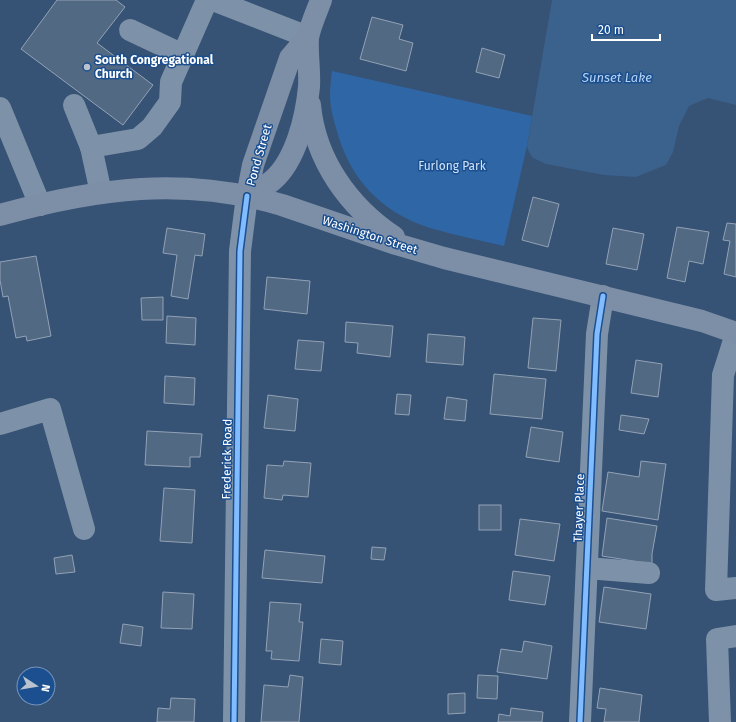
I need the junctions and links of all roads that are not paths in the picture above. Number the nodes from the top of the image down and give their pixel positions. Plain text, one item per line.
1 (207, 0) edge
2 (213, 0) edge
3 (321, 0) edge
4 (130, 30) dead end
5 (308, 37) junction
6 (183, 55) junction
7 (309, 87) junction
8 (74, 105) dead end
9 (0, 108) edge
10 (91, 147) junction
11 (8, 151) edge
12 (101, 193) junction
13 (247, 196) junction
14 (40, 205) junction
15 (0, 216) edge
16 (421, 252) junction
17 (603, 296) junction
18 (736, 333) edge
19 (729, 394) edge
20 (0, 424) edge
21 (719, 479) junction
22 (736, 492) edge
23 (84, 529) dead end
24 (587, 568) junction
25 (649, 573) dead end
26 (736, 588) edge
27 (736, 636) edge
28 (234, 722) edge
29 (580, 722) edge
30 (720, 722) edge

1 - 6 street
2 - 5 street
3 - 5 main road, Pond Street
4 - 6 street
5 - 7 main road, Pond Street
5 - 13 main road, Pond Street
6 - 10 street
7 - 13 main road, Pond Street
7 - 16 main road
8 - 10 street
9 - 11 street
10 - 12 street
11 - 14 street
12 - 13 main road, Washington Street
12 - 14 main road, Washington Street
13 - 16 main road, Washington Street
13 - 28 street, Frederick Road
14 - 15 main road, Washington Street
16 - 17 main road, Washington Street
17 - 18 main road, Washington Street
17 - 24 street, Thayer Place
18 - 19 street
19 - 21 street
20 - 23 street
21 - 22 street
21 - 26 street
24 - 25 street
24 - 29 street, Thayer Place
27 - 30 street

